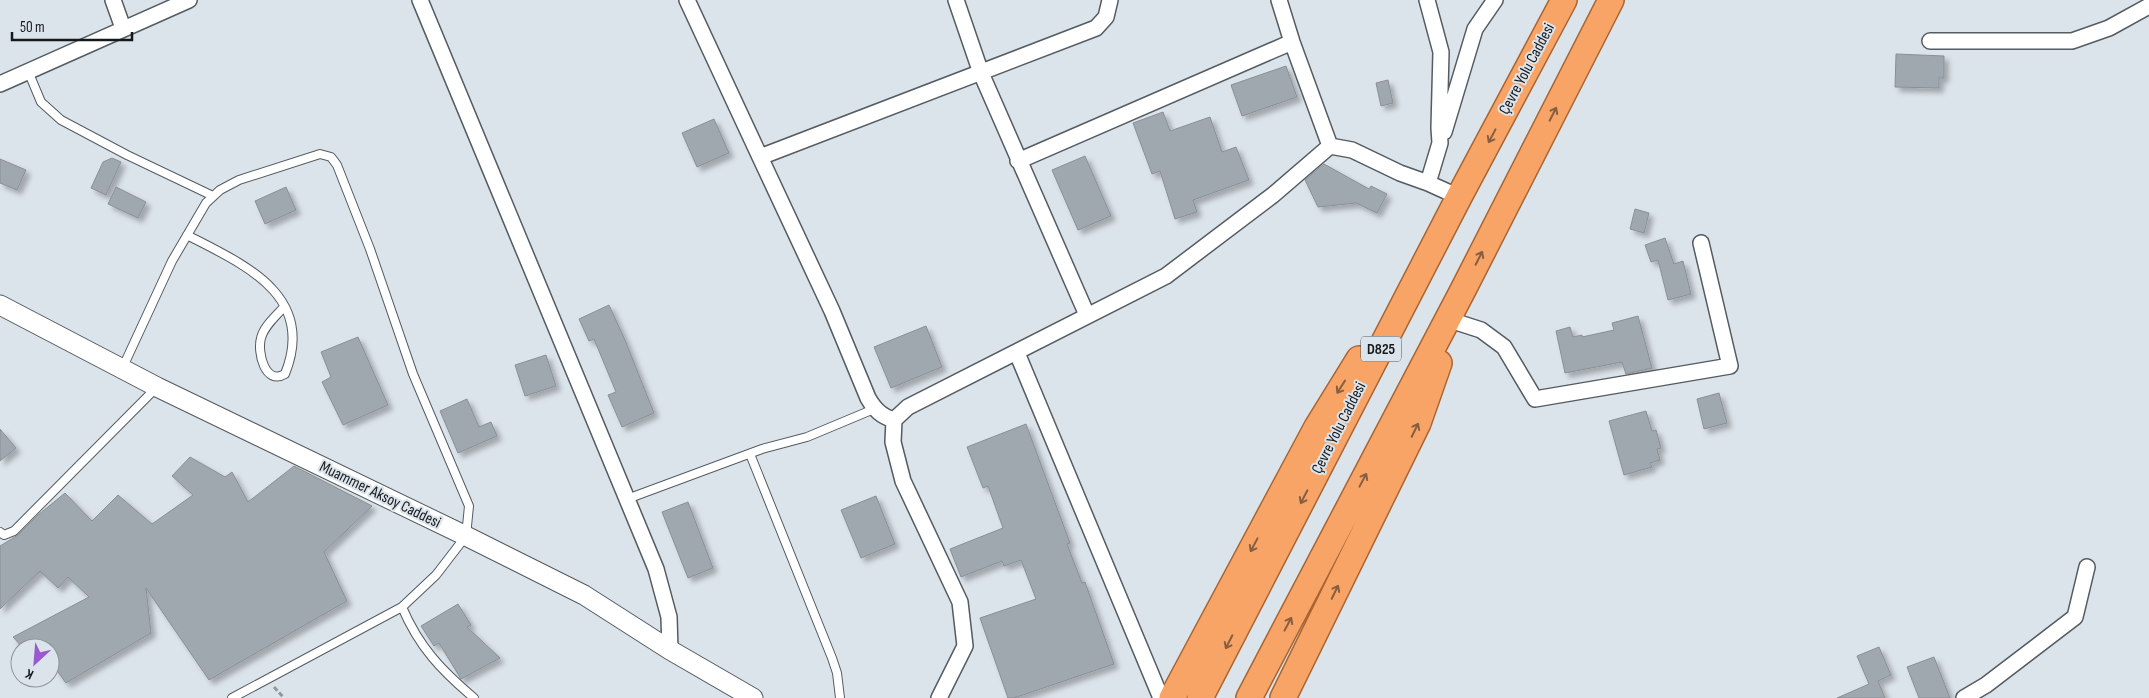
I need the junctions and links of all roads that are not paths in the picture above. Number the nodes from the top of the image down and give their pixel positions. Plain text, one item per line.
1 (113, 0) edge
2 (189, 0) edge
3 (420, 0) edge
4 (688, 0) edge
5 (956, 0) edge
6 (1110, 0) edge
7 (1279, 0) edge
8 (1427, 0) edge
9 (1495, 0) edge
10 (1564, 0) edge
11 (1611, 0) edge
12 (2149, 6) edge
13 (123, 28) junction
14 (1930, 41) dead end
15 (1292, 42) junction
16 (28, 71) junction
17 (981, 73) junction
18 (0, 84) edge
19 (1440, 143) junction
20 (1330, 146) junction
21 (760, 157) junction
22 (1018, 160) junction
23 (1428, 183) junction
24 (213, 196) junction
25 (1459, 197) junction
26 (187, 235) junction
27 (1701, 244) dead end
28 (1463, 290) junction
29 (0, 305) edge
30 (284, 307) junction
31 (1087, 315) junction
32 (1453, 321) junction
33 (1017, 353) junction
34 (122, 369) junction
35 (157, 387) junction
36 (874, 409) junction
37 (894, 420) junction
38 (750, 454) junction
39 (627, 498) junction
40 (0, 532) edge
41 (466, 536) junction
42 (2087, 567) dead end
43 (402, 607) junction
44 (670, 650) junction
45 (232, 698) edge
46 (474, 698) edge
47 (753, 698) edge
48 (840, 698) edge
49 (939, 698) edge
50 (1161, 698) edge
51 (1172, 698) edge
52 (1200, 698) edge
53 (1249, 698) edge
54 (1282, 698) edge
55 (1964, 698) edge

1 - 13 street
2 - 13 street
3 - 39 street
4 - 21 street
5 - 17 street
6 - 17 street
7 - 15 street
8 - 19 street
9 - 19 street
10 -> 25 highway, Çevre Yolu Caddesi / D825
28 -> 11 highway, D825
12 - 14 street
13 - 16 street
15 - 20 street
15 - 22 street
16 - 18 street
16 - 24 lane
17 - 21 street
17 - 22 street
19 - 23 street
20 - 23 street
20 - 31 street
21 - 36 street
22 - 31 street
23 - 25 street
24 - 26 lane
24 - 41 lane
25 -> 51 highway
25 -> 52 highway, Çevre Yolu Caddesi / D825
26 - 30 lane
26 - 34 lane
27 - 32 street
28 - 32 highway
53 -> 28 highway, D825
29 - 34 street, Muammer Aksoy Caddesi
30 - 30 lane
31 - 33 street
54 -> 32 highway
33 - 37 street
33 - 50 street
34 - 35 street, Muammer Aksoy Caddesi
35 - 40 lane
35 - 41 street, Muammer Aksoy Caddesi
36 - 37 street
36 - 38 lane
37 - 49 street
38 - 39 lane
38 - 48 lane
39 - 44 street
41 - 43 lane
41 - 44 street, Muammer Aksoy Caddesi
42 - 55 street
43 - 45 lane
43 - 46 lane
44 - 47 street, Muammer Aksoy Caddesi

